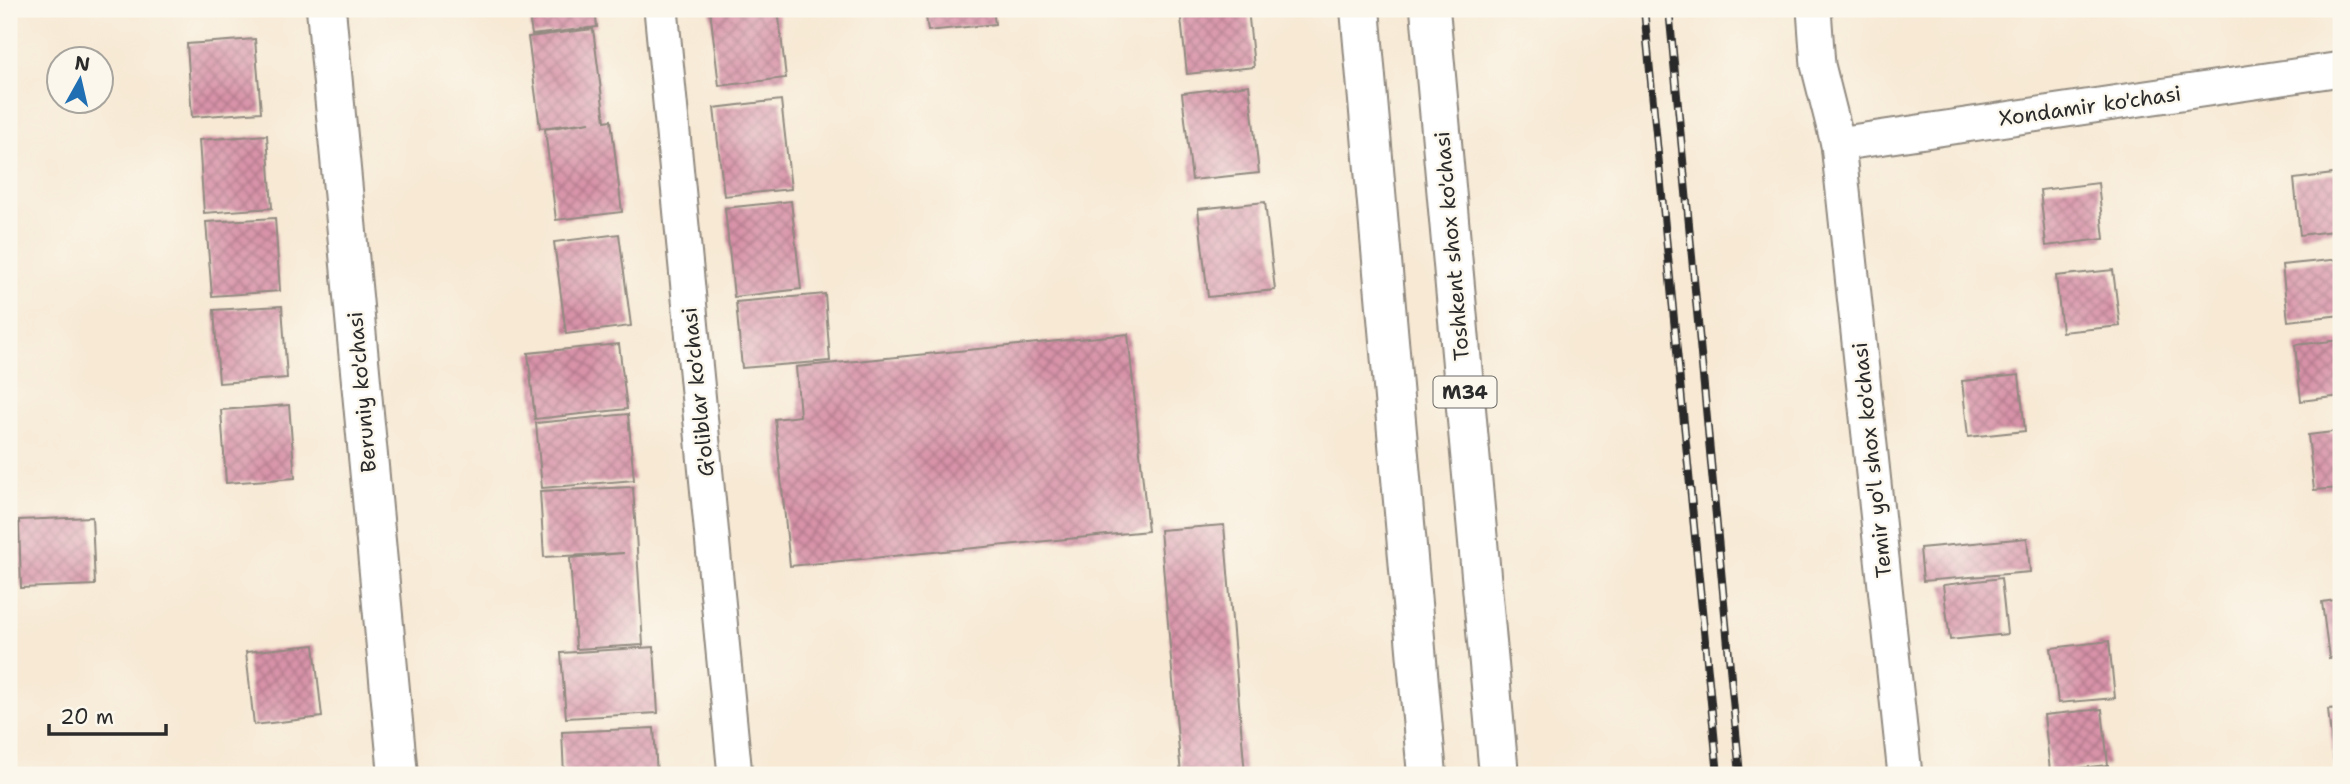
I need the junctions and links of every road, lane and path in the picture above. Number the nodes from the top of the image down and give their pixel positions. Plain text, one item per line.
1 (326, 9) edge
2 (661, 9) edge
3 (1360, 9) edge
4 (1430, 9) edge
5 (1814, 9) edge
6 (2341, 69) edge
7 (1838, 144) junction
8 (398, 775) edge
9 (735, 775) edge
10 (1427, 775) edge
11 (1499, 775) edge
12 (1905, 775) edge

1 - 8 main road, Beruniy ko'chasi
2 - 9 street, G'oliblar ko'chasi
3 - 10 main road
4 - 11 main road, Toshkent shox ko'chasi / M34
5 - 7 street, Temir yo'l shox ko'chasi
6 - 7 street, Xondamir ko'chasi
7 - 12 street, Temir yo'l shox ko'chasi

